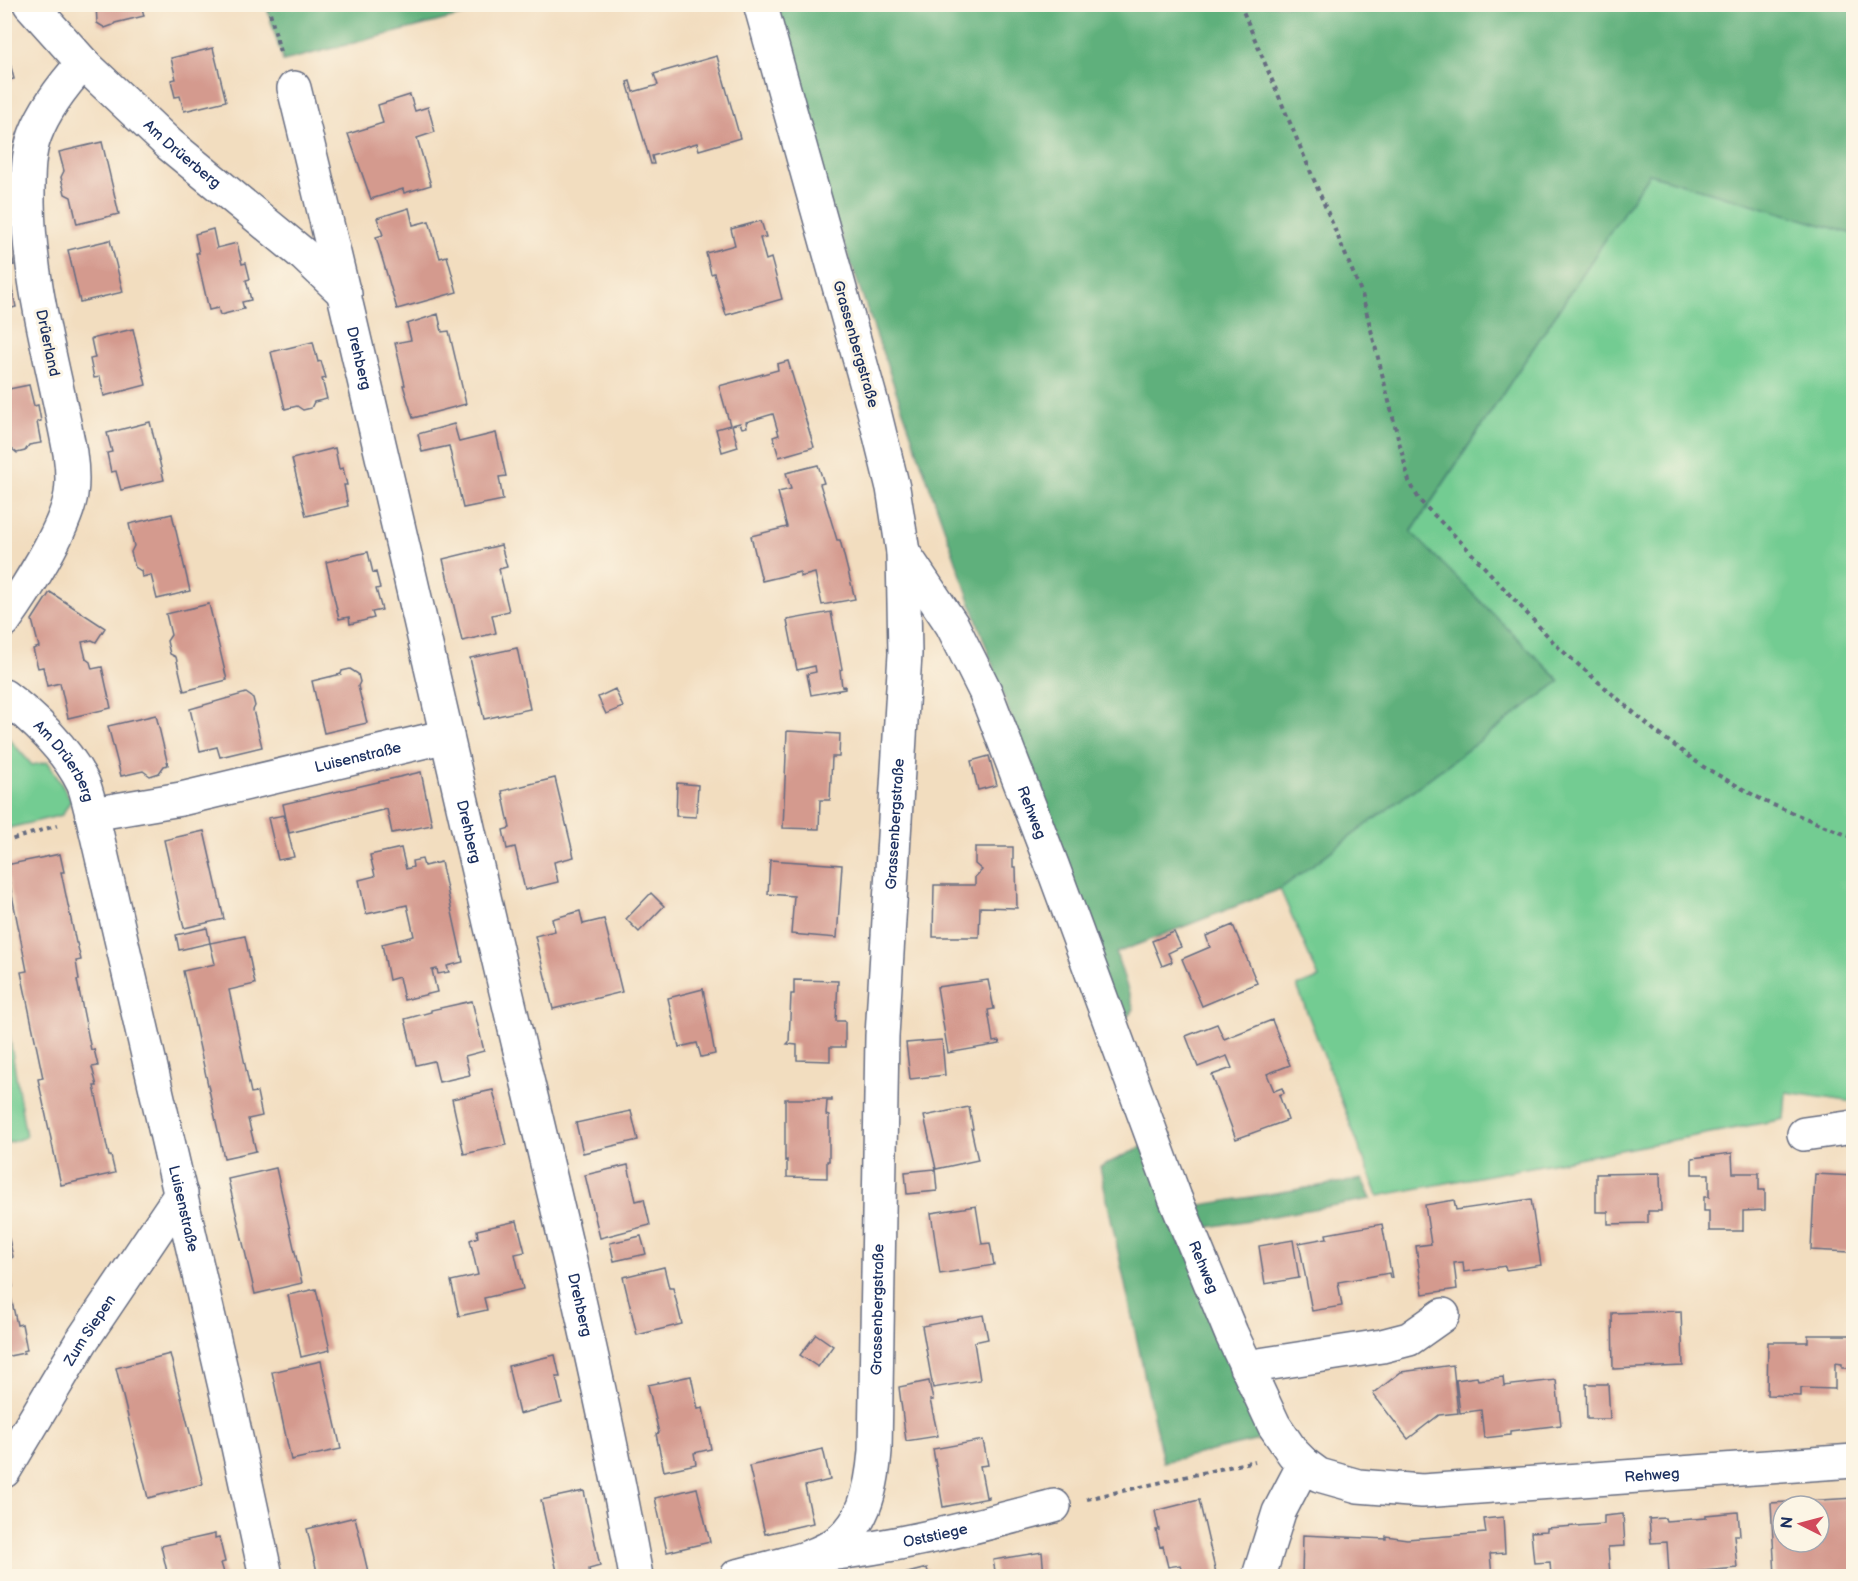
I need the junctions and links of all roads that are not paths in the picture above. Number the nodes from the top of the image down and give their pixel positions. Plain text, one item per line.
1 (30, 4) edge
2 (761, 7) dead end
3 (82, 63) junction
4 (294, 88) road end
5 (345, 294) junction
6 (903, 552) junction
7 (4, 621) edge
8 (4, 696) edge
9 (447, 736) junction
10 (96, 829) junction
11 (1854, 1127) edge
12 (1804, 1134) dead end
13 (181, 1194) junction
14 (1443, 1315) dead end
15 (1246, 1367) junction
16 (1854, 1461) edge
17 (1304, 1464) junction
18 (4, 1471) edge
19 (1054, 1506) road end
20 (815, 1556) junction
21 (266, 1576) edge
22 (636, 1576) edge
23 (737, 1576) edge
24 (1259, 1576) edge

1 - 3 street, Am Drüerberg
2 - 6 street, Grassenbergstraße
3 - 5 street, Am Drüerberg
3 - 7 street, Drüerland
4 - 5 street, Drehberg
5 - 9 street, Drehberg
6 - 15 street, Rehweg
6 - 20 street, Grassenbergstraße
8 - 10 street, Am Drüerberg
9 - 10 street, Luisenstraße
9 - 22 street, Drehberg
10 - 13 street, Luisenstraße
11 - 12 street
13 - 18 street, Zum Siepen
13 - 21 street, Luisenstraße
14 - 15 street
15 - 17 street, Rehweg
16 - 17 street, Rehweg
17 - 24 street
19 - 20 street, Oststiege
20 - 23 street, Grassenbergstraße

